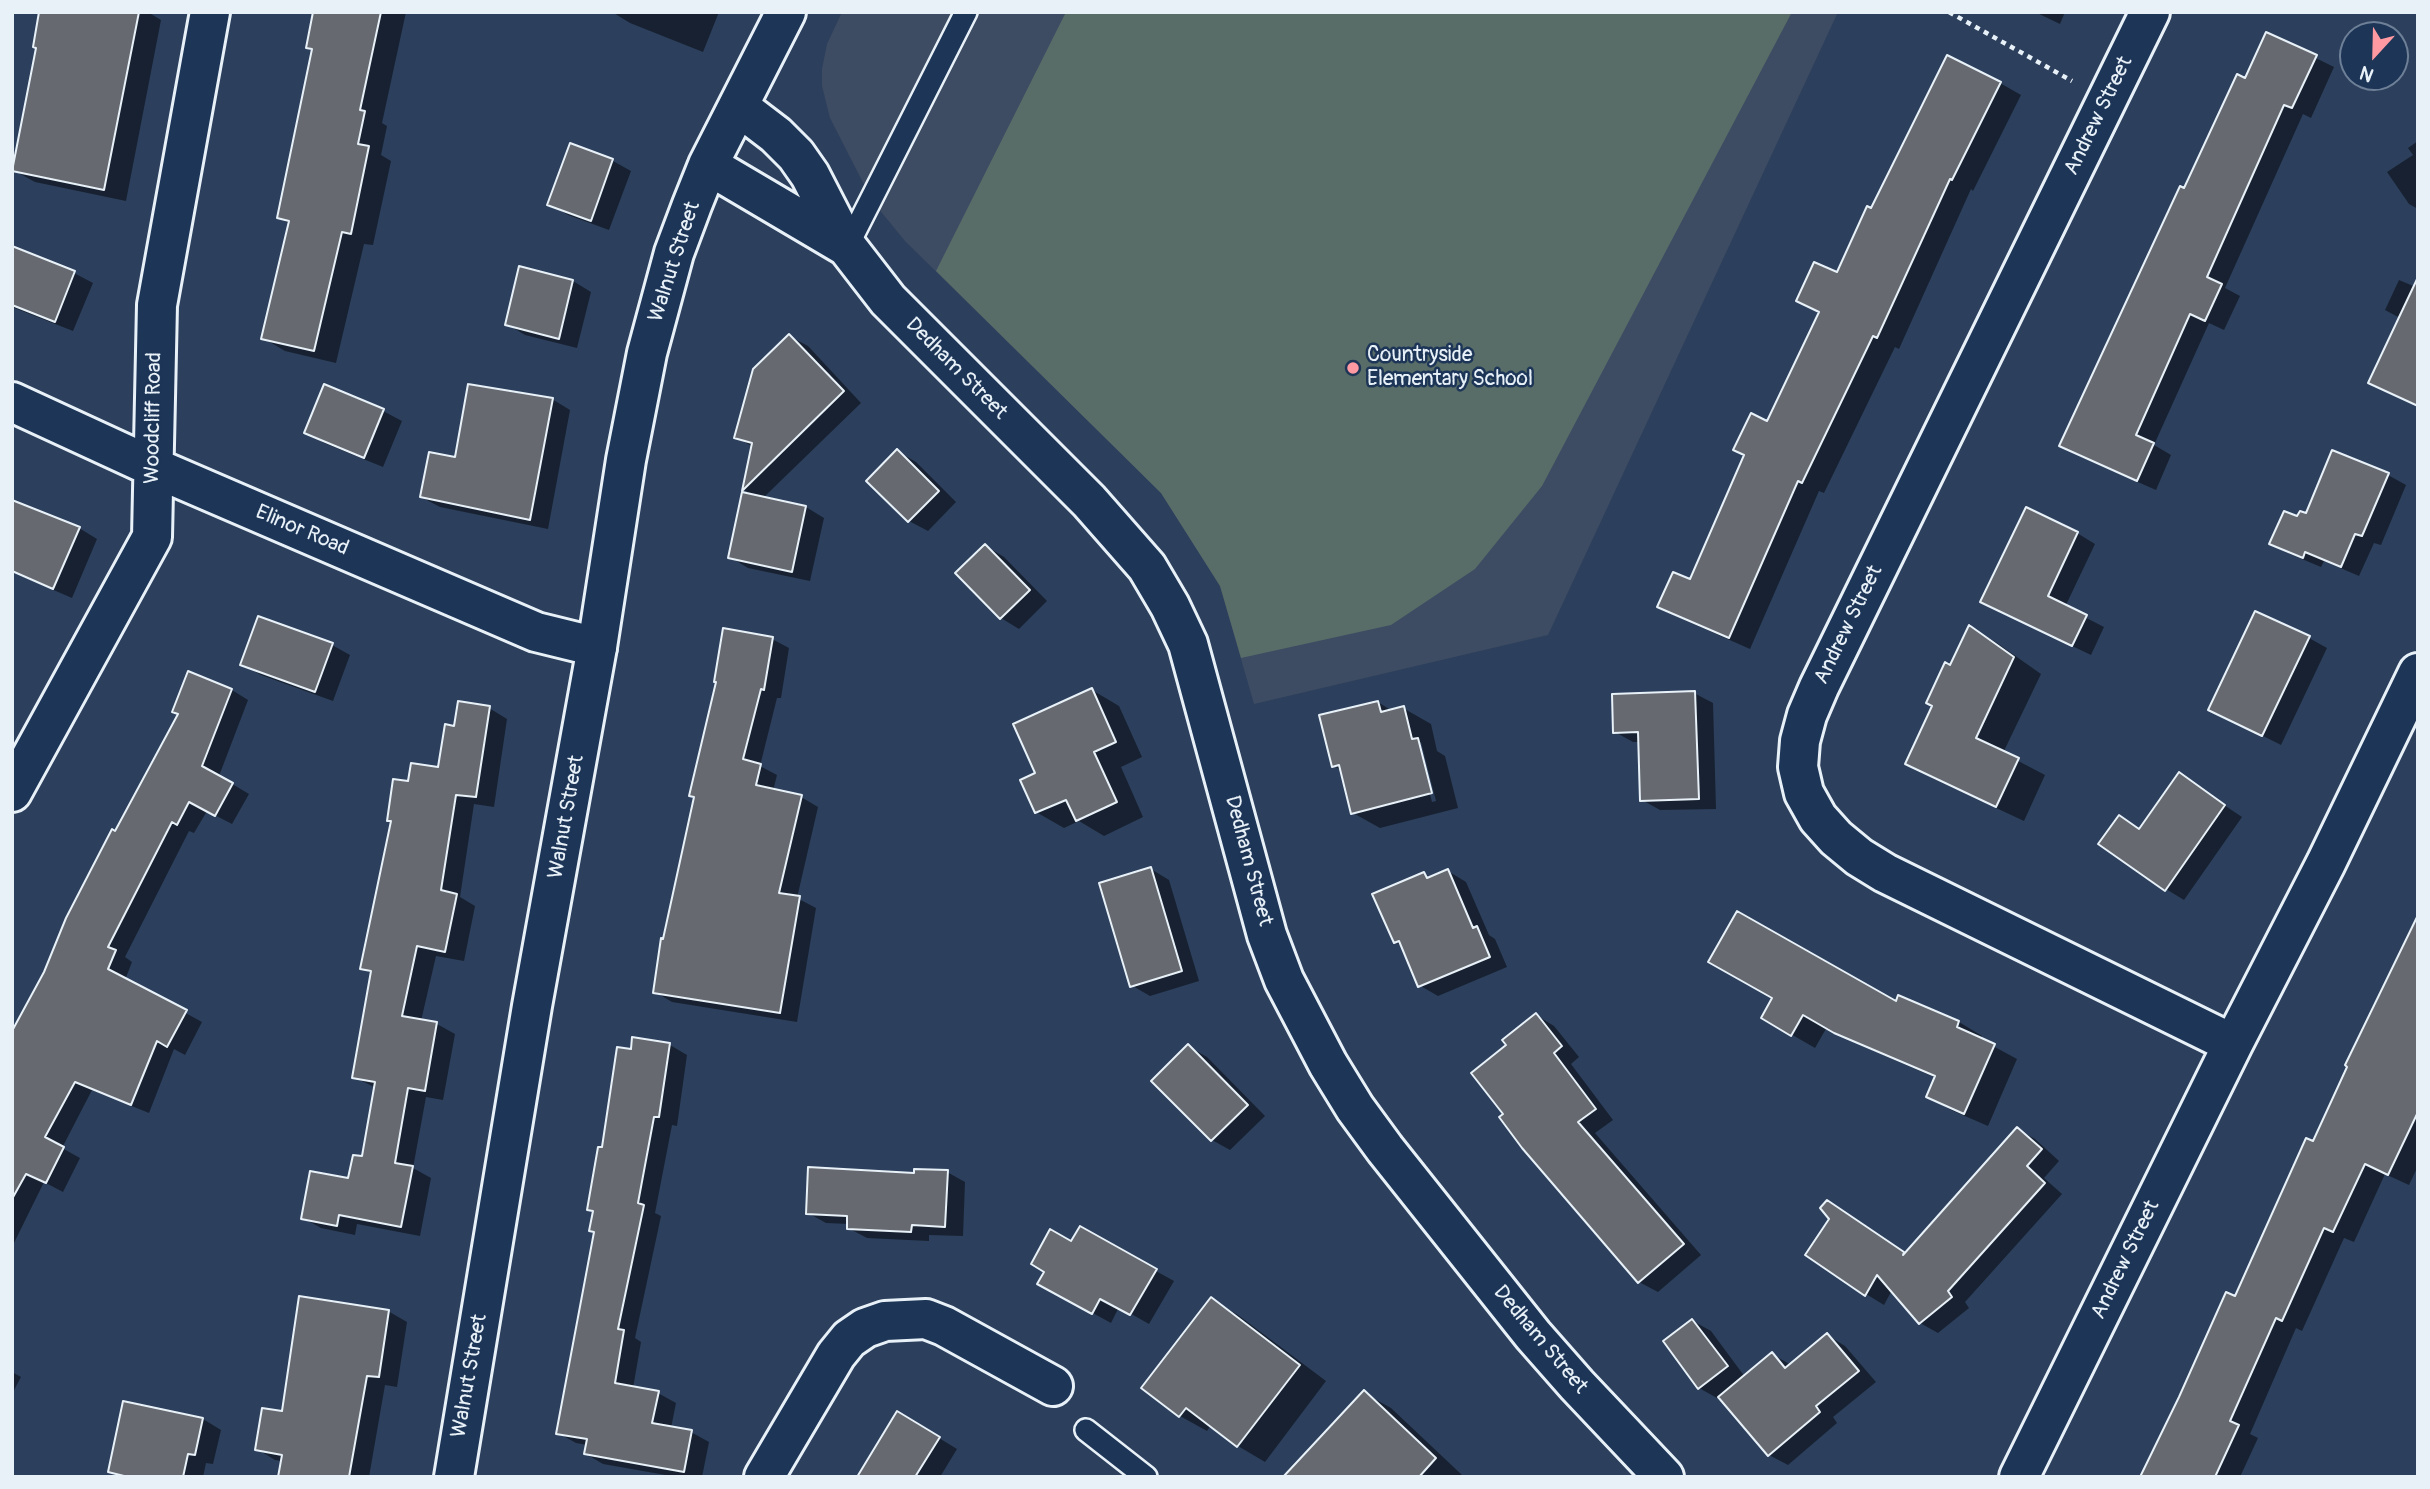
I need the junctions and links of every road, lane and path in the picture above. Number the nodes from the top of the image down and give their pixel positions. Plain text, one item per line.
1 (211, 12) edge
2 (786, 12) edge
3 (967, 12) edge
4 (1949, 12) edge
5 (2150, 12) edge
6 (2106, 100) junction
7 (738, 106) junction
8 (708, 165) junction
9 (847, 247) junction
10 (12, 402) edge
11 (153, 467) junction
12 (597, 647) junction
13 (2418, 673) edge
14 (12, 792) edge
15 (2233, 1044) junction
16 (1053, 1386) dead end
17 (1086, 1430) dead end
18 (454, 1477) edge
19 (764, 1477) edge
20 (1146, 1477) edge
21 (1664, 1477) edge
22 (2019, 1477) edge

1 - 11 street, Woodcliff Road
2 - 7 street
3 - 9 lane
4 - 6 path
5 - 6 street, Andrew Street
6 - 15 street, Andrew Street
7 - 8 street
7 - 9 street, Dedham Street
8 - 9 street, Dedham Street
8 - 12 street, Walnut Street
9 - 21 street, Dedham Street
10 - 11 street, Elinor Road
11 - 12 street, Elinor Road
11 - 14 street, Woodcliff Road
12 - 18 street, Walnut Street
13 - 15 street, Andrew Street
15 - 22 street, Andrew Street
16 - 19 street
17 - 20 lane

